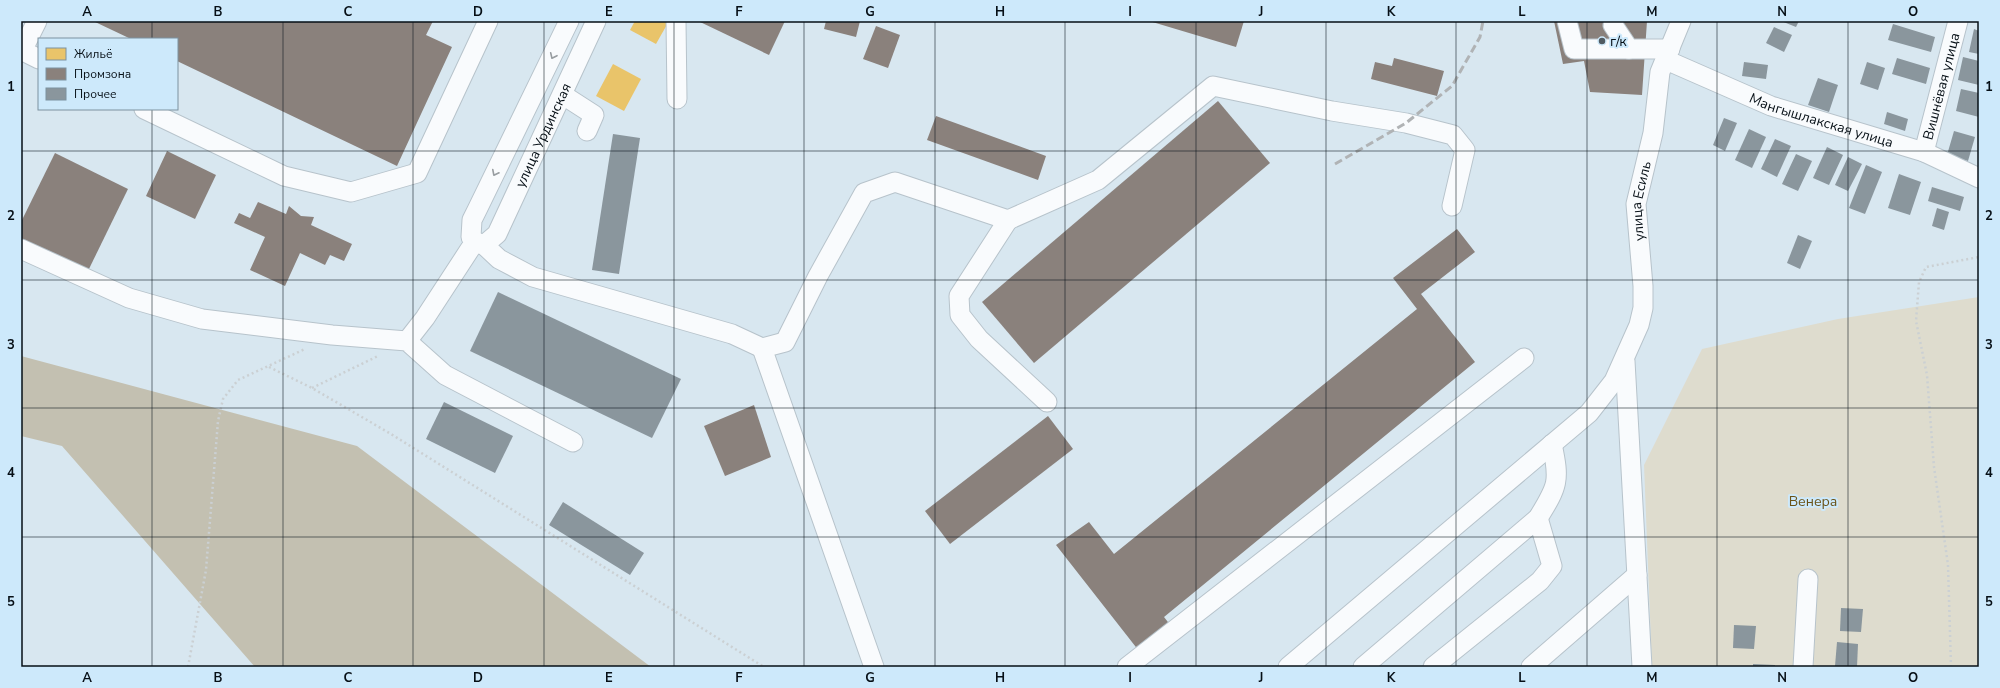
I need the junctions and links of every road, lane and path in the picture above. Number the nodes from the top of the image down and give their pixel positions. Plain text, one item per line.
1 (36, 21) edge
2 (488, 21) edge
3 (569, 21) edge
4 (596, 21) edge
5 (676, 21) edge
6 (1567, 21) edge
7 (1614, 21) edge
8 (1681, 21) edge
9 (1958, 21) edge
10 (1629, 49) junction
11 (28, 53) edge
12 (1668, 55) junction
13 (563, 95) junction
14 (677, 99) dead end
15 (146, 110) edge
16 (587, 131) dead end
17 (1924, 152) junction
18 (1979, 178) edge
19 (1452, 206) dead end
20 (1008, 220) junction
21 (480, 244) junction
22 (21, 249) edge
23 (1979, 257) edge
24 (332, 335) junction
25 (407, 341) junction
26 (762, 348) junction
27 (380, 355) dead end
28 (1524, 358) dead end
29 (1624, 358) junction
30 (268, 367) junction
31 (312, 388) junction
32 (1047, 402) dead end
33 (573, 442) dead end
34 (1552, 444) junction
35 (1538, 518) junction
36 (1637, 576) junction
37 (1808, 579) dead end
38 (188, 667) edge
39 (764, 667) edge
40 (874, 667) edge
41 (1128, 667) edge
42 (1288, 667) edge
43 (1363, 667) edge
44 (1433, 667) edge
45 (1531, 667) edge
46 (1642, 667) edge
47 (1804, 667) edge
48 (1951, 667) edge

1 - 11 street
2 - 15 street
3 -> 21 street
4 - 13 street, улица Урдинская
5 - 14 street
6 - 10 street
7 - 10 street
8 - 12 street, улица Есиль
9 - 17 street, Вишнёвая улица
10 - 12 street
12 - 17 street, Мангышлакская улица
12 - 29 street, улица Есиль
13 - 16 street
13 - 21 street, улица Урдинская
17 - 18 street, Мангышлакская улица
19 - 20 street
20 - 26 street
20 - 32 street
21 - 25 street, улица Урдинская
21 - 26 street
22 - 24 street
23 - 48 path
24 - 25 street
24 - 30 path
25 - 33 street
26 - 40 street
27 - 31 path
28 - 41 street
29 - 34 street, улица Есиль
29 - 36 street
30 - 31 path
30 - 38 path
31 - 39 path
34 - 35 street
34 - 42 street, улица Есиль
35 - 43 street
35 - 44 street
36 - 45 street
36 - 46 street
37 - 47 street

